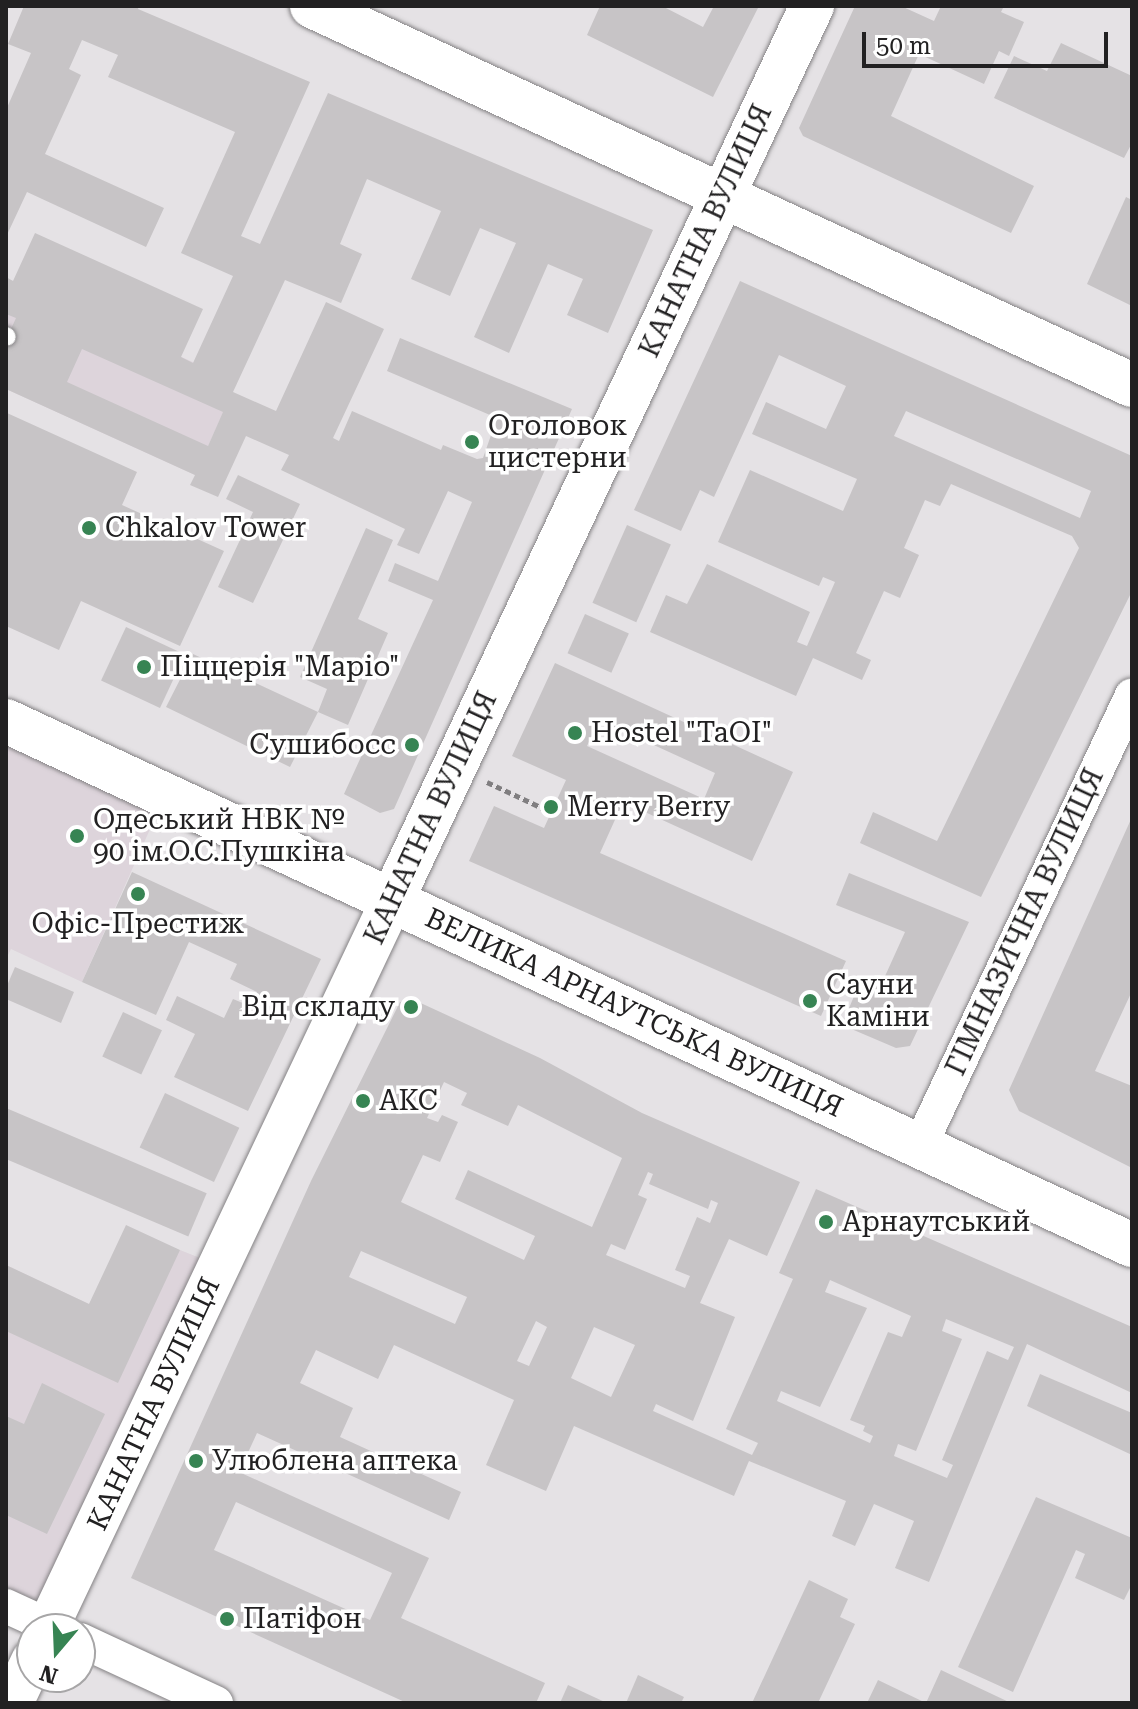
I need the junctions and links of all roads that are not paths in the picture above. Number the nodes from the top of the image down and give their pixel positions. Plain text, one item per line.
1 (312, 6) edge
2 (812, 6) edge
3 (723, 196) junction
4 (1132, 385) edge
5 (1132, 696) edge
6 (6, 721) edge
7 (393, 898) junction
8 (919, 1148) junction
9 (1132, 1245) edge
10 (64, 1613) edge
11 (96, 1654) edge
12 (216, 1703) edge

1 - 3 main road
2 - 3 main road, КАНАТНА ВУЛИЦЯ
3 - 4 main road
3 - 7 main road, КАНАТНА ВУЛИЦЯ
5 - 8 street, ГІМНАЗИЧНА ВУЛИЦЯ
6 - 7 main road, ВЕЛИКА АРНАУТСЬКА ВУЛИЦЯ
7 - 8 main road, ВЕЛИКА АРНАУТСЬКА ВУЛИЦЯ
7 - 10 street, КАНАТНА ВУЛИЦЯ
8 - 9 main road, ВЕЛИКА АРНАУТСЬКА ВУЛИЦЯ
11 - 12 street

